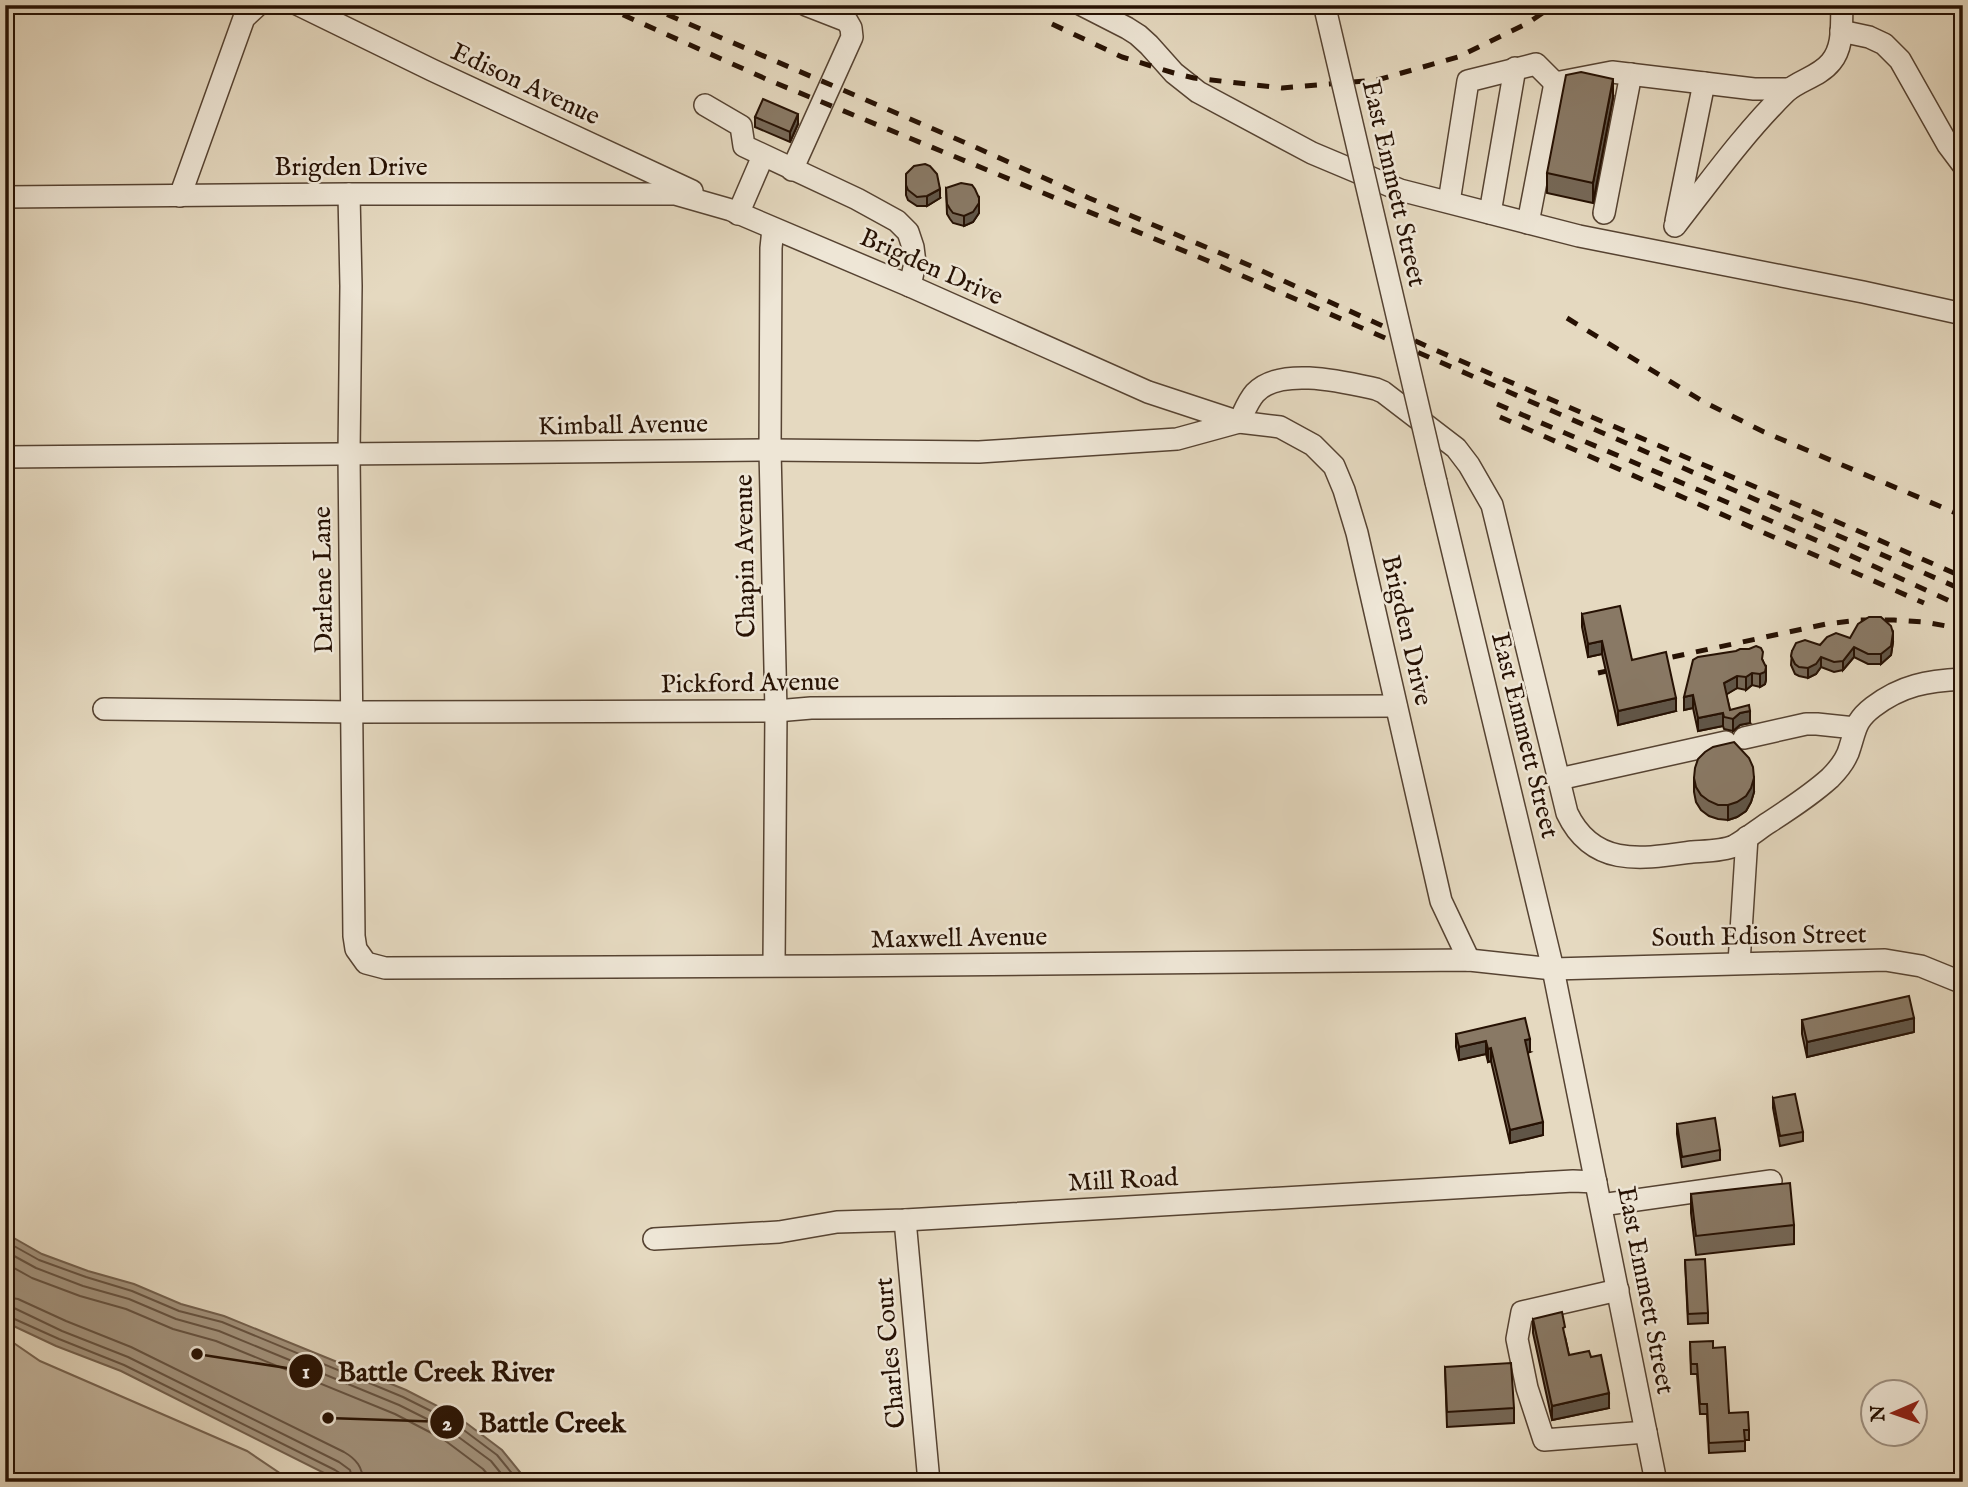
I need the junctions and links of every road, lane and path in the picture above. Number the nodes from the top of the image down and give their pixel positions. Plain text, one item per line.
1 (258, 5) edge
2 (299, 5) edge
3 (806, 5) edge
4 (1082, 5) edge
5 (1842, 5) edge
6 (1325, 6) edge
7 (1842, 31) junction
8 (1516, 68) junction
9 (1630, 74) junction
10 (1704, 82) junction
11 (1555, 83) junction
12 (1789, 89) junction
13 (705, 105) dead end
14 (763, 156) junction
15 (1963, 165) edge
16 (792, 170) junction
17 (349, 194) junction
18 (180, 196) junction
19 (5, 197) edge
20 (1449, 202) junction
21 (735, 212) junction
22 (1490, 213) junction
23 (1604, 213) dead end
24 (1528, 223) junction
25 (1675, 226) junction
26 (773, 229) junction
27 (1669, 254) junction
28 (910, 286) junction
29 (1963, 314) edge
30 (1239, 422) junction
31 (770, 450) junction
32 (349, 454) junction
33 (5, 457) edge
34 (1963, 679) edge
35 (1396, 706) junction
36 (104, 709) dead end
37 (776, 711) junction
38 (351, 712) junction
39 (1854, 728) junction
40 (1559, 779) junction
41 (1748, 837) junction
42 (1469, 960) junction
43 (366, 963) joint
44 (1739, 963) junction
45 (774, 965) junction
46 (1553, 969) junction
47 (1963, 983) edge
48 (1771, 1181) dead end
49 (1596, 1182) junction
50 (1601, 1205) junction
51 (905, 1220) junction
52 (654, 1240) dead end
53 (1618, 1290) junction
54 (1646, 1432) junction
55 (929, 1482) edge
56 (1656, 1482) edge

1 - 18 street
2 - 21 street, Edison Avenue
3 - 16 street
4 - 20 street
5 - 7 street
6 - 46 street, East Emmett Street, bridge
7 - 12 street
7 - 15 street
8 - 11 street
8 - 20 street
8 - 22 street
9 - 10 street
9 - 11 street
9 - 23 street
10 - 12 street
10 - 25 street
11 - 24 street
12 - 25 street
13 - 14 street
14 - 16 street
14 - 21 street
16 - 28 street
17 - 18 street, Brigden Drive
17 - 21 street, Brigden Drive
17 - 32 street, Darlene Lane
18 - 19 street, Brigden Drive
20 - 22 street
21 - 26 street, Brigden Drive
22 - 24 street
24 - 27 street
25 - 27 street
26 - 28 street, Brigden Drive
26 - 31 street, Chapin Avenue
27 - 29 street
28 - 30 street, Brigden Drive
30 - 31 street, Kimball Avenue
30 - 35 street, Brigden Drive
30 - 40 street
31 - 32 street, Kimball Avenue
31 - 37 street, Chapin Avenue
32 - 33 street, Kimball Avenue
32 - 38 street, Darlene Lane
34 - 39 street
35 - 37 street, Pickford Avenue
35 - 42 street, Brigden Drive
36 - 38 street, Pickford Avenue
37 - 38 street, Pickford Avenue
37 - 45 street, Chapin Avenue
38 - 43 street, Darlene Lane
39 - 40 street
39 - 41 street
40 - 41 street
41 - 44 street
42 - 45 street, Maxwell Avenue
42 - 46 street, Maxwell Avenue
43 - 45 street, Maxwell Avenue
44 - 46 street, South Edison Street
44 - 47 street, South Edison Street
46 - 49 street, East Emmett Street
48 - 50 street
49 - 50 street, East Emmett Street
49 - 51 street, Mill Road
50 - 53 street, East Emmett Street
51 - 52 street, Mill Road
51 - 55 street, Charles Court
53 - 54 street, East Emmett Street
53 - 54 street
54 - 56 street, East Emmett Street

